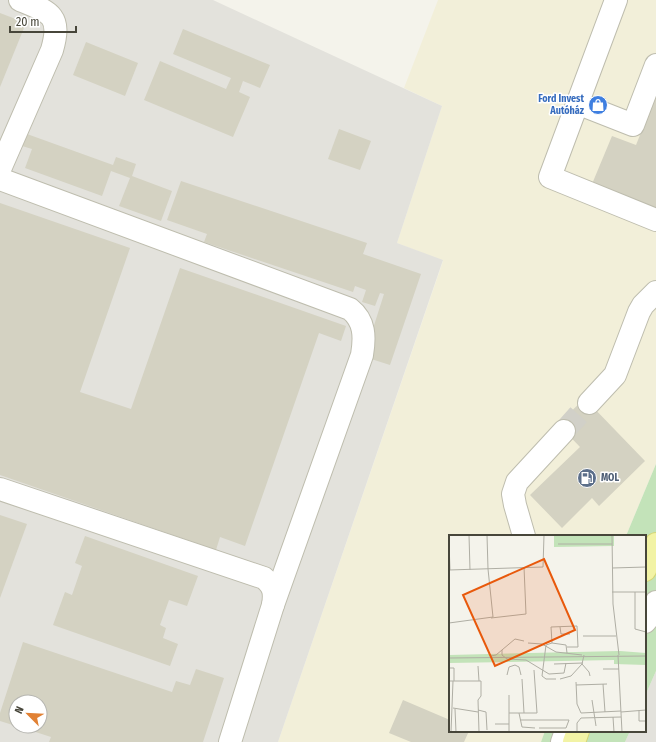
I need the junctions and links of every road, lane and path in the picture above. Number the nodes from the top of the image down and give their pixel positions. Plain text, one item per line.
1 (20, 0) edge
2 (616, 0) edge
3 (656, 66) edge
4 (577, 103) junction
5 (0, 169) edge
6 (0, 179) edge
7 (656, 220) edge
8 (656, 292) edge
9 (589, 403) tunnel mouth
10 (564, 431) tunnel mouth
11 (0, 489) edge
12 (524, 535) edge
13 (656, 544) edge
14 (646, 568) edge
15 (656, 602) edge
16 (273, 605) junction
17 (646, 621) edge
18 (566, 732) edge
19 (578, 732) edge
20 (230, 742) edge
21 (562, 742) edge
22 (574, 742) edge

1 - 5 lane
2 - 4 lane
3 - 4 lane
4 - 7 lane
6 - 16 lane
8 - 9 lane
10 - 12 lane
11 - 16 lane
13 - 14 main road
15 - 17 lane
16 - 20 lane
18 - 21 lane
19 - 22 main road

